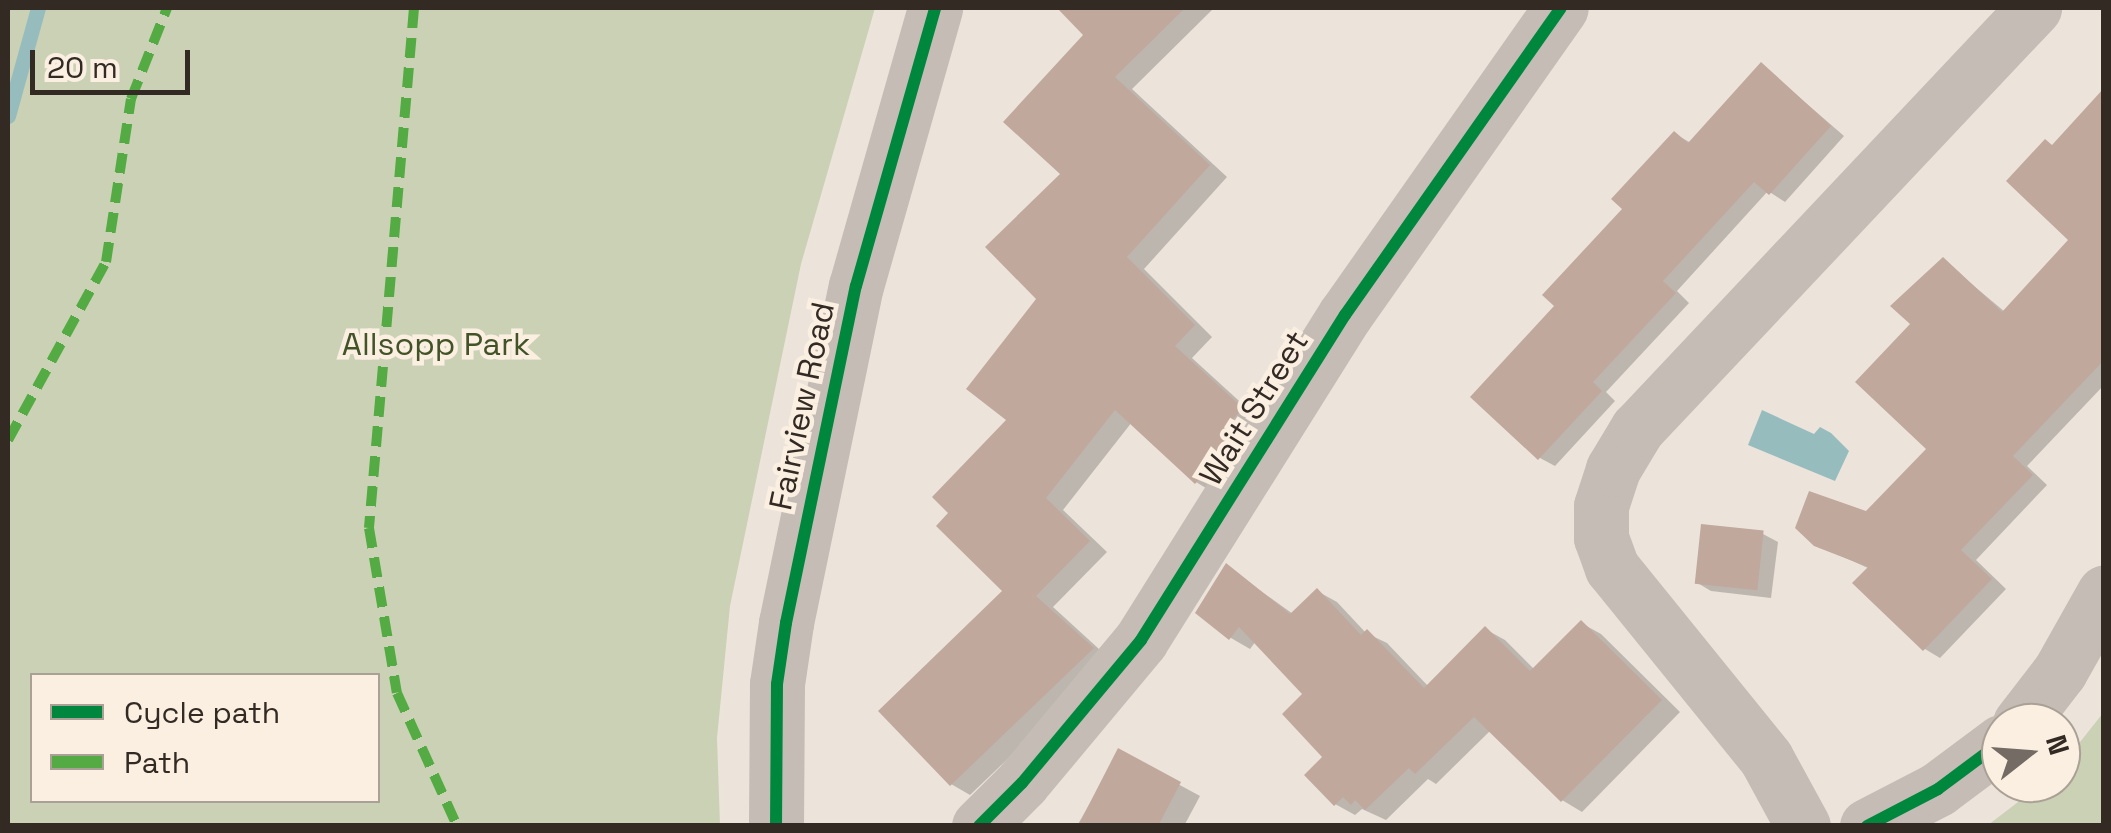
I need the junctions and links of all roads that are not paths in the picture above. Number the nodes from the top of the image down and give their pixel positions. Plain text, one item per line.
1 (936, 8) edge
2 (1562, 8) edge
3 (2034, 8) edge
4 (2104, 593) edge
5 (2035, 703) edge
6 (1981, 757) edge
7 (776, 826) edge
8 (979, 826) edge
9 (1803, 826) edge
10 (1867, 826) edge

1 - 7 street, Fairview Road
2 - 8 street, Wait Street
3 - 9 street
4 - 5 street
6 - 10 street

